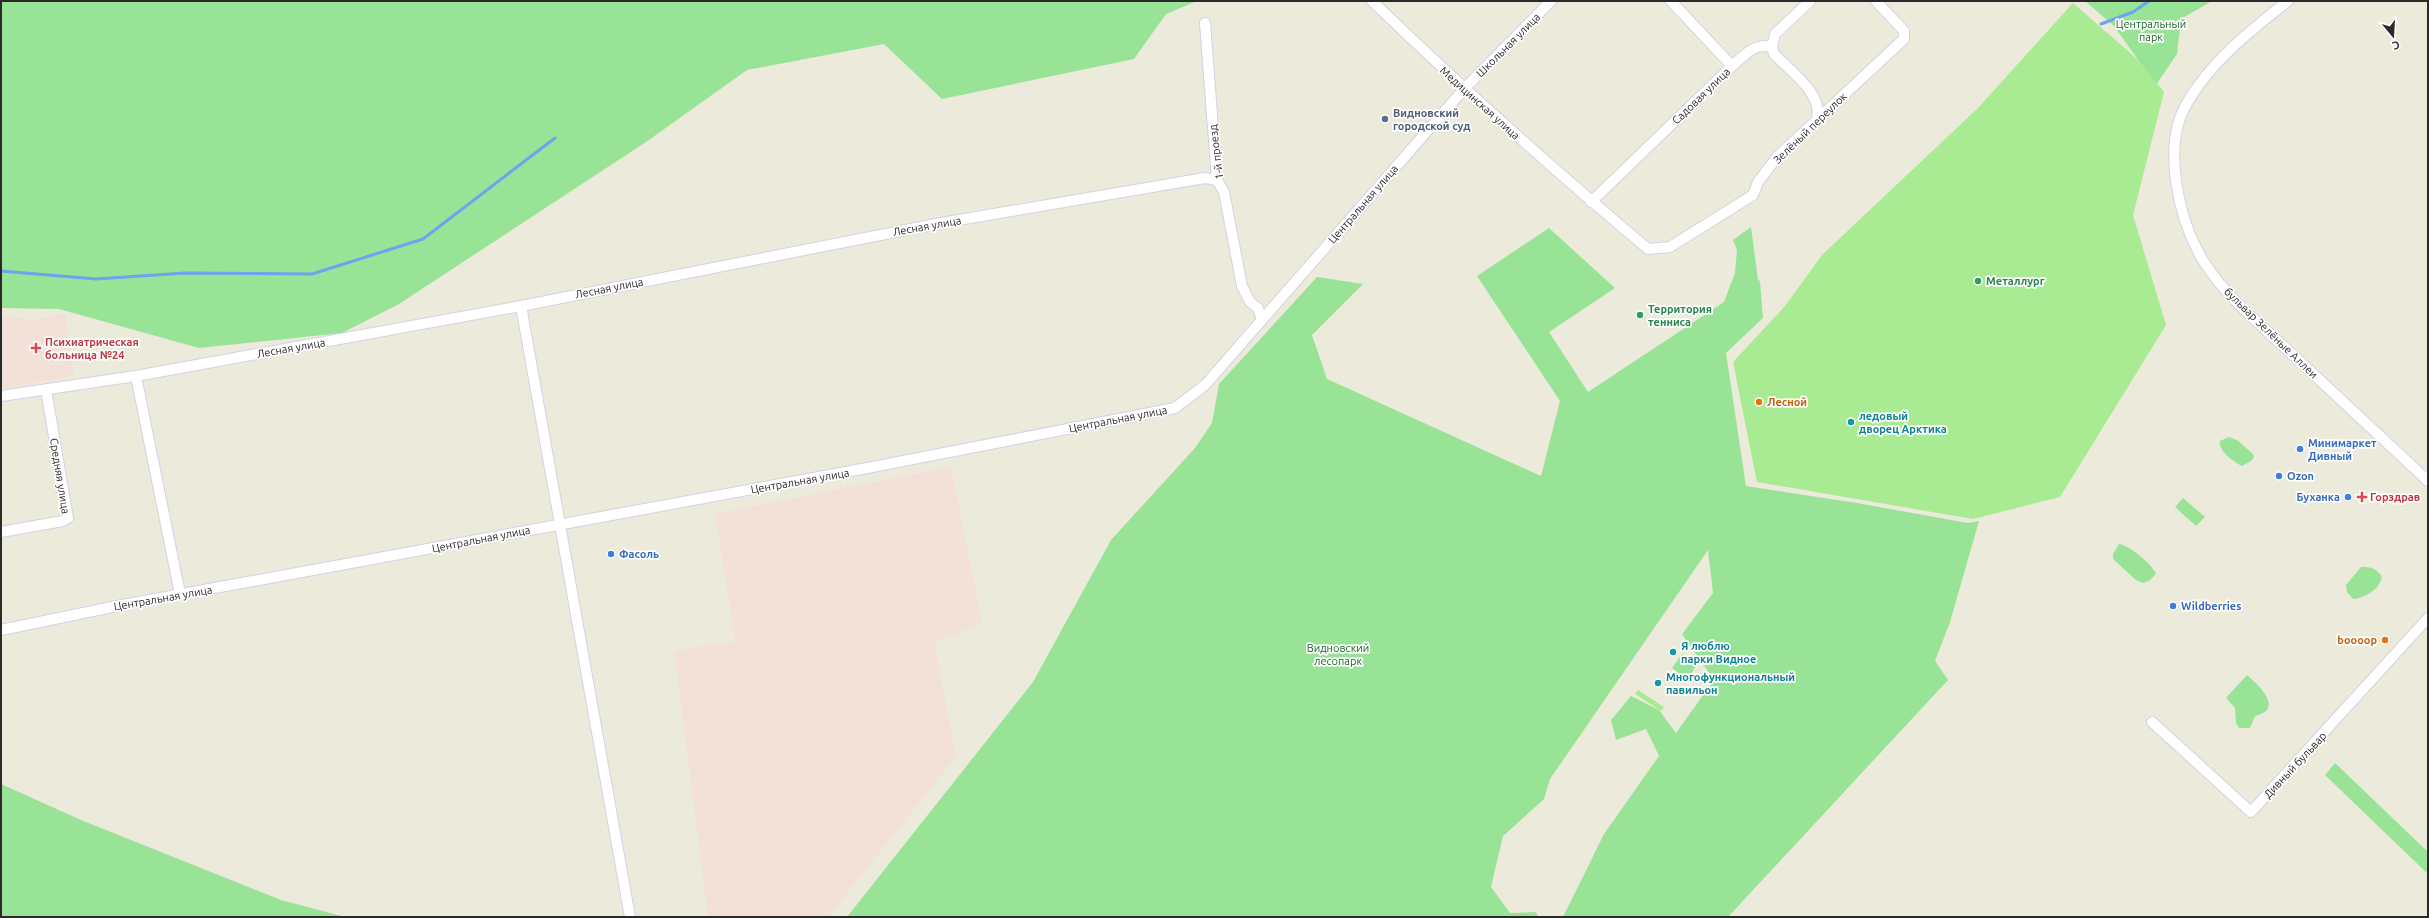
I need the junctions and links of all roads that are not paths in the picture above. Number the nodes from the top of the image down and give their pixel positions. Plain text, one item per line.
1 (1372, 1) edge
2 (1552, 1) edge
3 (1671, 1) edge
4 (1810, 1) edge
5 (1876, 1) edge
6 (2288, 1) edge
7 (1205, 23) dead end
8 (1772, 47) junction
9 (1732, 66) junction
10 (1464, 89) junction
11 (1816, 122) junction
12 (1217, 180) junction
13 (1591, 202) junction
14 (1648, 249) joint
15 (521, 306) junction
16 (1262, 320) junction
17 (136, 376) junction
18 (46, 390) junction
19 (1, 396) edge
20 (2428, 481) edge
21 (561, 524) junction
22 (1, 532) edge
23 (180, 594) junction
24 (2428, 618) edge
25 (1, 630) edge
26 (2152, 722) dead end
27 (630, 917) edge

1 - 10 street, Медицинская улица
2 - 10 street, Школьная улица
3 - 9 street
4 - 8 street
5 - 11 street, Зелёный переулок
6 - 20 street, бульвар Зелёные Аллеи
7 - 12 street, 1-й проезд
8 - 9 street, Садовая улица
8 - 11 street
9 - 13 street, Садовая улица
10 - 13 street, Медицинская улица
10 - 16 street, Центральная улица
11 - 14 street, Зелёный переулок
12 - 15 street, Лесная улица
12 - 16 street, 1-й проезд
13 - 14 street, Медицинская улица
15 - 17 street, Лесная улица
15 - 21 street
16 - 21 street, Центральная улица
17 - 18 street, Лесная улица
17 - 23 street
18 - 19 street, Лесная улица
18 - 22 street, Средняя улица
21 - 23 street, Центральная улица
21 - 27 street
23 - 25 street, Центральная улица
24 - 26 street, Дивный бульвар

